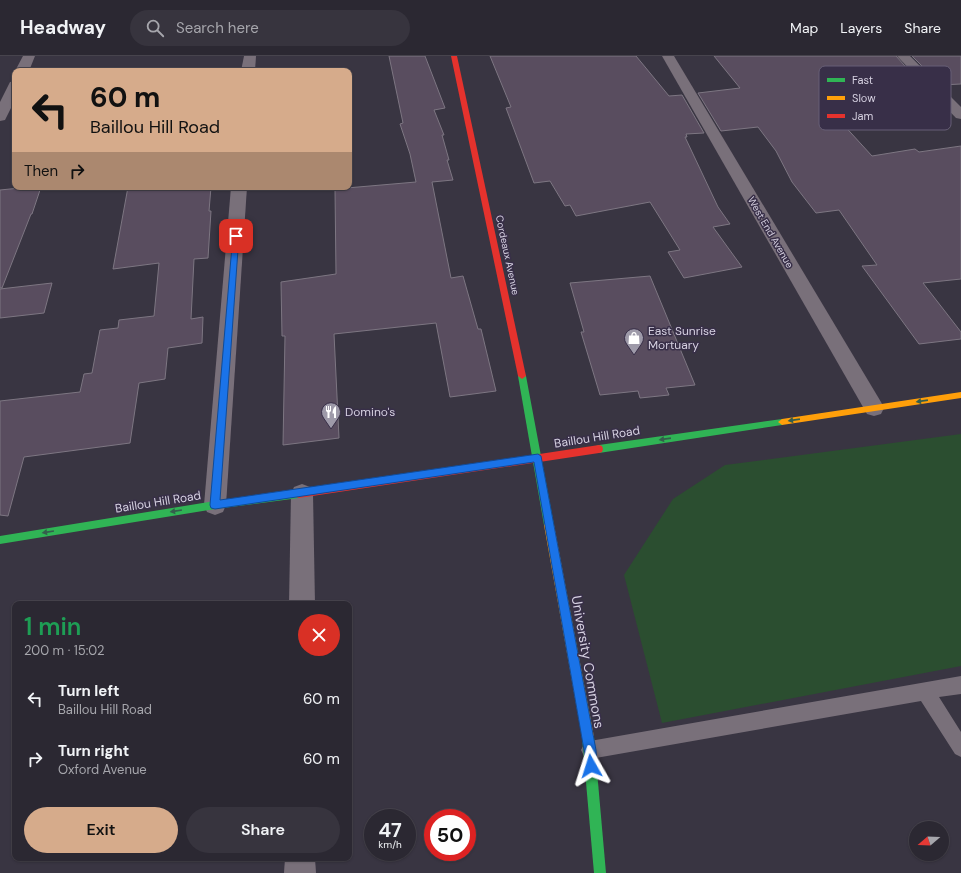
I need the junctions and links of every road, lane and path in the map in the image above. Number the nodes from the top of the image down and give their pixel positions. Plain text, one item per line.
1 (29, 56) edge
2 (250, 56) edge
3 (454, 56) edge
4 (668, 56) edge
5 (903, 56) edge
6 (913, 66) edge
7 (23, 68) edge
8 (248, 68) edge
9 (12, 91) edge
10 (951, 105) edge
11 (961, 115) edge
12 (0, 117) edge
13 (240, 190) edge
14 (961, 395) edge
15 (874, 408) junction
16 (538, 458) junction
17 (302, 494) junction
18 (215, 505) junction
19 (0, 540) edge
20 (302, 601) edge
21 (961, 685) edge
22 (925, 691) junction
23 (961, 748) edge
24 (590, 750) junction
25 (300, 861) edge
26 (300, 873) edge
27 (600, 873) edge

1 - 7 street
2 - 8 street
3 - 16 main road, Cordeaux Avenue
4 - 15 street, West End Avenue
5 - 6 street
9 - 12 street
10 - 11 street
13 - 18 street
14 -> 15 main road, Baillou Hill Road
15 -> 16 main road, Baillou Hill Road
16 - 17 main road, Baillou Hill Road
16 - 24 main road, University Commons
17 - 18 main road, Baillou Hill Road
17 - 20 street
18 -> 19 main road, Baillou Hill Road
21 - 22 lane
22 - 23 lane
22 - 24 lane
24 - 27 main road, University Commons
25 - 26 street

